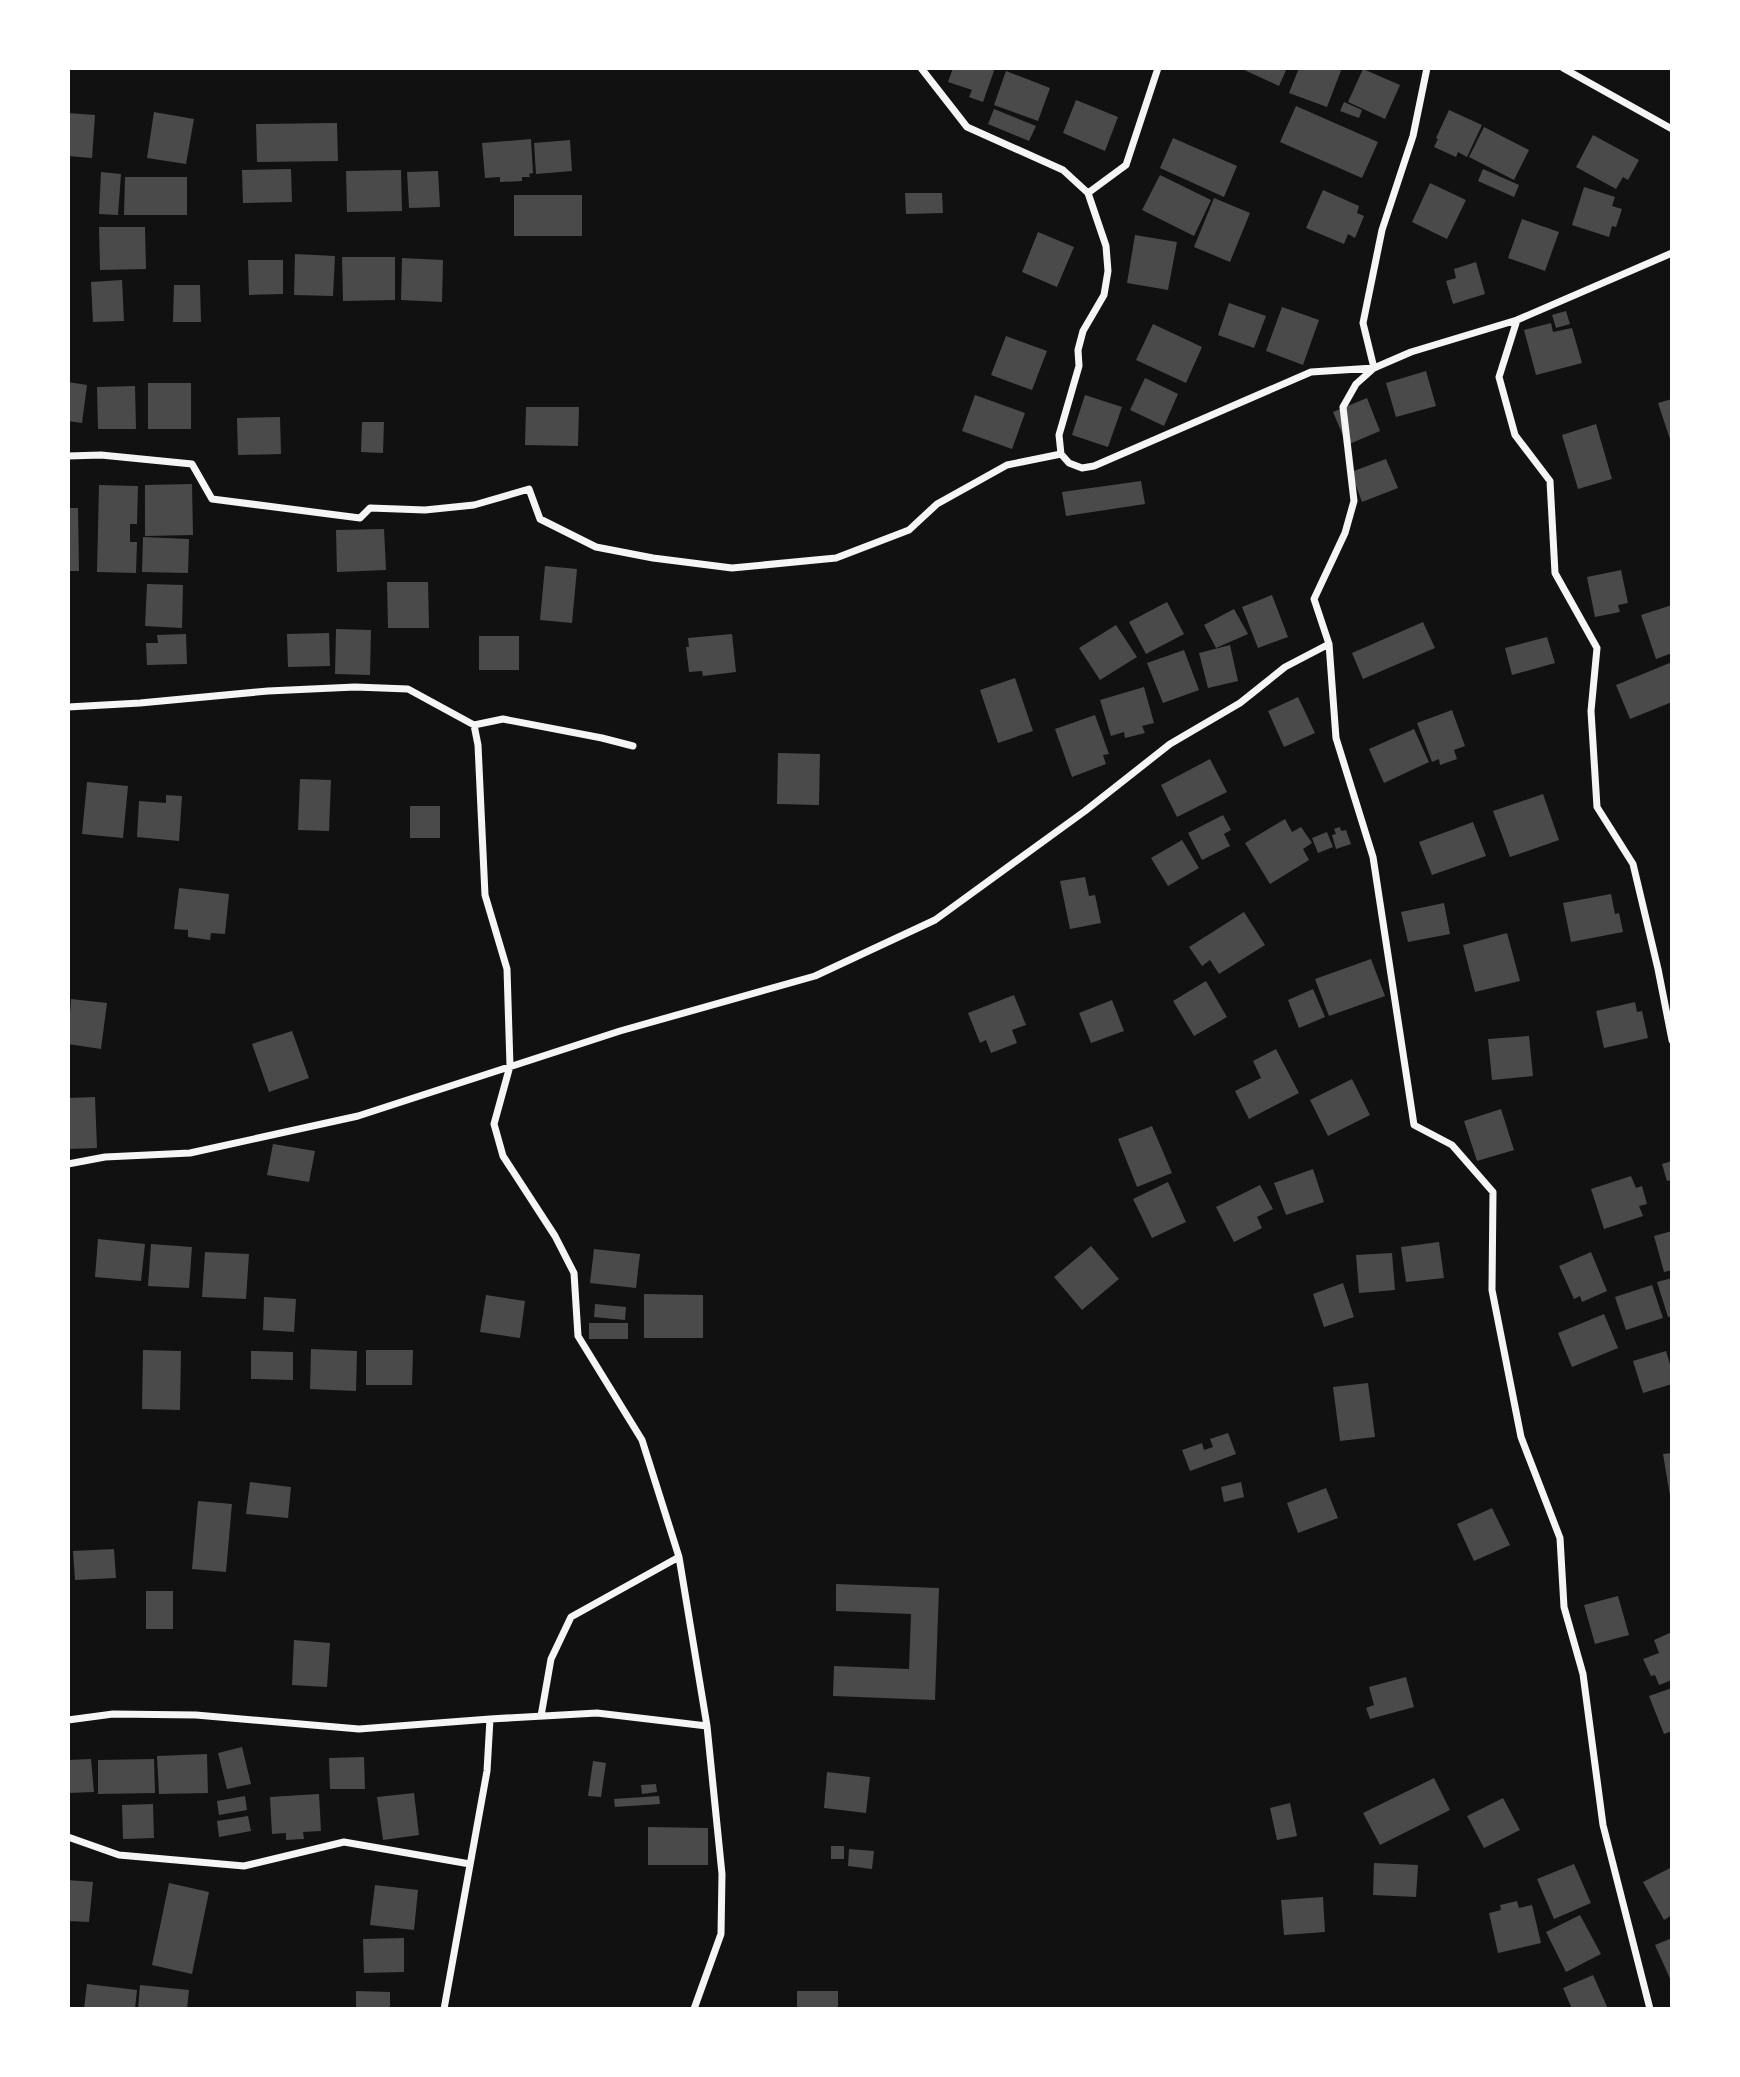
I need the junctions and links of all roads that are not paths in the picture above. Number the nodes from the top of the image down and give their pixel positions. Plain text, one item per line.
1 (920, 68) edge
2 (1158, 68) edge
3 (1427, 68) edge
4 (1563, 68) edge
5 (1672, 129) edge
6 (1088, 193) junction
7 (1672, 253) edge
8 (1517, 320) junction
9 (1374, 368) junction
10 (1061, 454) junction
11 (68, 456) edge
12 (1329, 644) junction
13 (68, 707) edge
14 (474, 725) junction
15 (633, 746) dead end
16 (1672, 1041) edge
17 (510, 1066) junction
18 (68, 1164) edge
19 (679, 1557) junction
20 (541, 1716) junction
21 (490, 1718) junction
22 (68, 1720) edge
23 (707, 1726) junction
24 (68, 1837) edge
25 (470, 1864) junction
26 (444, 2009) edge
27 (694, 2009) edge
28 (1650, 2009) edge

1 - 6 street
2 - 6 street
3 - 9 street
4 - 5 street
6 - 10 street
7 - 8 street
8 - 9 street
8 - 16 street
9 - 10 street
9 - 12 street
10 - 11 street
12 - 17 street
12 - 28 street
13 - 14 street
14 - 15 street
14 - 17 street
17 - 18 street
17 - 19 street
19 - 20 street
19 - 23 street
20 - 21 street
20 - 23 street
21 - 22 street
21 - 25 street
23 - 27 street
24 - 25 street
25 - 26 street

